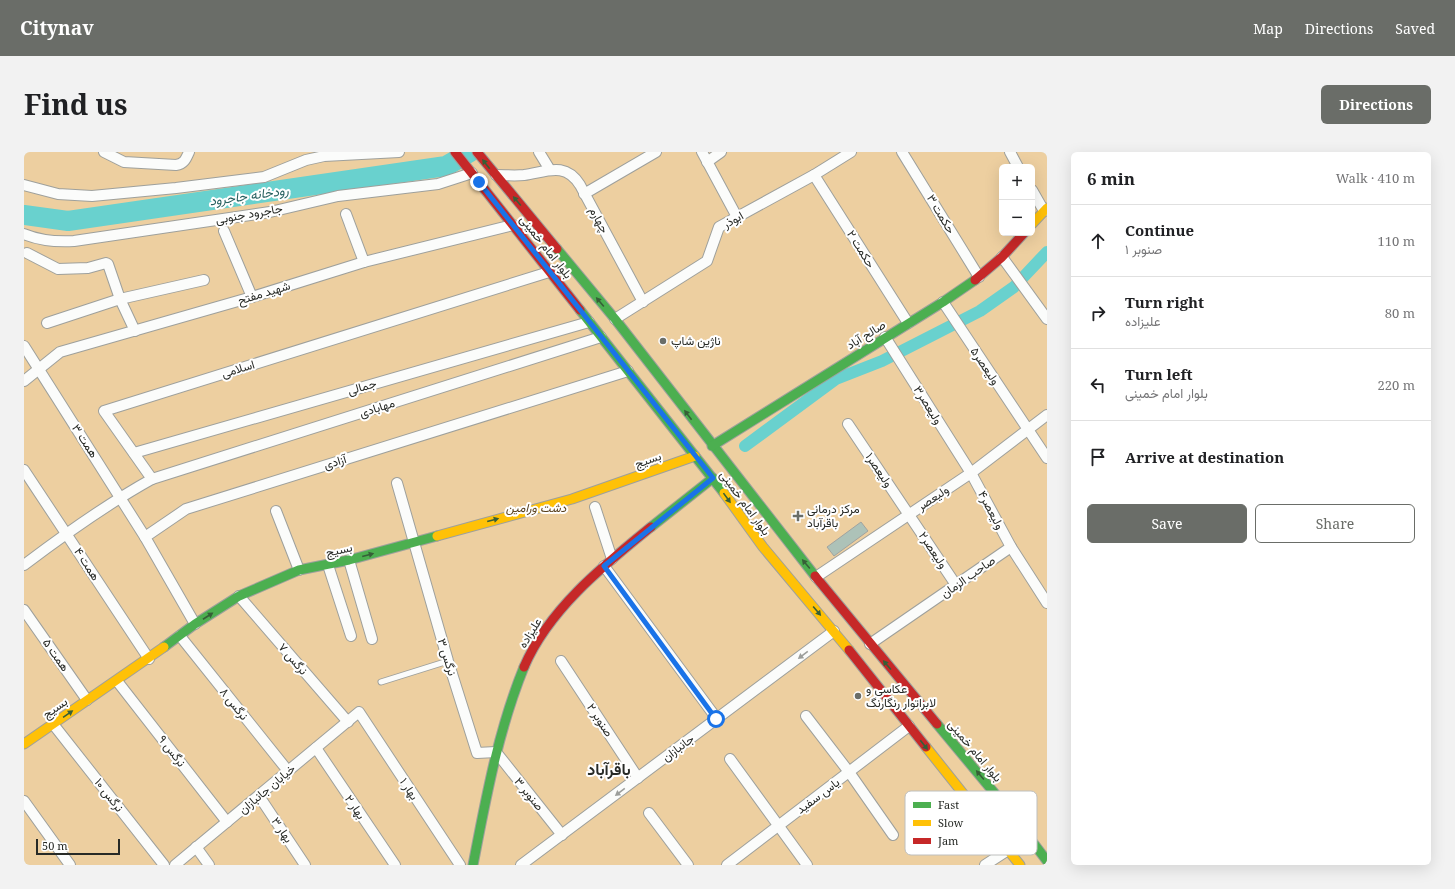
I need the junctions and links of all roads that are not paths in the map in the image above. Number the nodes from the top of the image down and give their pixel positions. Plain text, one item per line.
1 (104, 152) edge
2 (189, 152) edge
3 (399, 152) edge
4 (455, 152) edge
5 (477, 152) edge
6 (539, 152) edge
7 (656, 152) edge
8 (702, 152) edge
9 (721, 152) edge
10 (851, 152) edge
11 (902, 152) edge
12 (1010, 152) edge
13 (342, 154) edge
14 (707, 162) junction
15 (1016, 164) edge
16 (550, 170) junction
17 (472, 174) junction
18 (496, 175) junction
19 (814, 175) junction
20 (24, 185) edge
21 (584, 194) junction
22 (1035, 194) edge
23 (1046, 209) edge
24 (346, 214) dead end
25 (737, 217) junction
26 (1035, 221) edge
27 (513, 225) junction
28 (224, 231) dead end
29 (24, 234) edge
30 (1021, 236) edge
31 (26, 253) dead end
32 (1002, 257) junction
33 (364, 262) junction
34 (550, 272) junction
35 (979, 277) junction
36 (204, 280) dead end
37 (252, 297) junction
38 (120, 299) junction
39 (643, 302) junction
40 (943, 302) junction
41 (615, 319) junction
42 (1047, 319) edge
43 (589, 322) junction
44 (47, 323) dead end
45 (908, 323) junction
46 (135, 331) junction
47 (601, 337) junction
48 (885, 337) junction
49 (24, 346) edge
50 (39, 370) junction
51 (628, 371) junction
52 (24, 381) edge
53 (1047, 415) edge
54 (848, 424) dead end
55 (1028, 429) junction
56 (712, 446) junction
57 (134, 453) junction
58 (695, 456) junction
59 (1047, 458) edge
60 (24, 470) edge
61 (971, 473) junction
62 (713, 478) junction
63 (152, 479) junction
64 (397, 483) dead end
65 (120, 497) junction
66 (595, 507) dead end
67 (276, 511) dead end
68 (909, 515) junction
69 (67, 533) junction
70 (145, 537) junction
71 (415, 543) junction
72 (1010, 547) junction
73 (612, 559) junction
74 (349, 560) junction
75 (328, 564) junction
76 (24, 565) edge
77 (604, 566) junction
78 (299, 570) junction
79 (816, 577) junction
80 (956, 585) junction
81 (239, 596) junction
82 (1047, 603) edge
83 (24, 610) edge
84 (195, 624) junction
85 (834, 631) junction
86 (180, 636) junction
87 (351, 636) dead end
88 (372, 639) dead end
89 (870, 644) junction
90 (149, 659) junction
91 (448, 661) junction
92 (561, 661) dead end
93 (117, 681) junction
94 (381, 682) dead end
95 (87, 700) junction
96 (359, 712) joint
97 (806, 716) dead end
98 (716, 719) junction
99 (348, 722) junction
100 (53, 724) junction
101 (909, 726) junction
102 (24, 744) edge
103 (316, 748) junction
104 (496, 752) junction
105 (730, 759) dead end
106 (288, 771) junction
107 (849, 772) junction
108 (638, 778) junction
109 (960, 791) edge
110 (985, 791) edge
111 (258, 796) junction
112 (24, 801) edge
113 (649, 813) dead end
114 (227, 822) junction
115 (779, 826) junction
116 (562, 835) junction
117 (893, 835) dead end
118 (196, 847) junction
119 (1037, 850) edge
120 (1000, 855) edge
121 (1012, 855) edge
122 (1047, 861) edge
123 (70, 865) edge
124 (164, 865) edge
125 (175, 865) edge
126 (209, 865) edge
127 (305, 865) edge
128 (395, 865) edge
129 (460, 865) edge
130 (473, 865) edge
131 (521, 865) edge
132 (688, 865) edge
133 (727, 865) edge
134 (807, 865) edge
135 (985, 865) edge
136 (1020, 865) edge

1 - 2 street
3 - 13 street
4 - 17 main road, بلوار امام خمینی
18 -> 5 main road, بلوار امام خمینی
6 - 16 street
7 - 21 street
8 - 14 street
9 - 14 street
10 - 19 street, ابوذر
11 - 35 street, حکمت ۳
12 - 15 street
13 - 20 street
14 - 25 street
16 - 18 street, چهارم
16 - 21 street, چهارم
17 - 27 main road, بلوار امام خمینی
17 - 29 street, جاجرود جنوبی
41 -> 18 main road, بلوار امام خمینی
19 - 25 street, ابوذر
19 - 45 street, حکمت ۲
21 - 39 street, چهارم
22 - 23 street
23 - 26 main road
24 - 33 street
25 - 39 street, ابوذر
27 - 33 street, شهید مفتح
27 - 34 main road, بلوار امام خمینی
28 - 37 street
30 - 32 main road, صالح آباد
31 - 38 street
32 - 35 main road, صالح آباد
32 - 42 street
33 - 37 street, شهید مفتح
34 - 43 main road, بلوار امام خمینی
34 - 57 street, اسلامی
35 - 40 main road, صالح آباد
36 - 38 street
37 - 46 street, شهید مفتح
38 - 44 street
38 - 46 street
39 - 41 street, ابوذر
40 - 45 main road, صالح آباد
40 - 55 street, ولیعصر۵
56 -> 41 main road, بلوار امام خمینی
43 - 47 main road, بلوار امام خمینی
43 - 57 street, جمالی
45 - 48 main road, صالح آباد
46 - 50 street, شهید مفتح
47 - 51 main road, بلوار امام خمینی
47 - 63 street, مهابادی
48 - 56 main road, صالح آباد
48 - 61 street, ولیعصر۳
49 - 50 street, همت ۳
50 - 52 street, شهید مفتح
50 - 65 street, همت ۳
51 - 58 main road, بلوار امام خمینی
51 - 70 street, آزادی
53 - 55 street, ولیعصر
54 - 68 street, ولیعصر۱
55 - 59 street, ولیعصر۵
55 - 61 street, ولیعصر
79 -> 56 main road, بلوار امام خمینی
57 - 63 street, اسلامی
58 - 62 main road, بلوار امام خمینی
71 -> 58 main road, بسیج
60 - 69 street, همت ۴
61 - 68 street, ولیعصر
61 - 72 street, ولیعصر۴
62 - 73 main road, علیزاده
62 -> 85 main road, بلوار امام خمینی
63 - 65 street
64 - 71 street, نرگس ۳
65 - 69 street
65 - 70 street, همت ۳
66 - 73 street
67 - 78 street
68 - 79 street, ولیعصر
68 - 80 street, ولیعصر۲
69 - 76 street
69 - 90 street, همت ۴
70 - 84 street
74 -> 71 main road, بسیج
71 - 91 street, نرگس ۳
72 - 80 street, صاحب الزمان
72 - 82 street
73 - 77 main road, علیزاده
74 - 75 main road, بسیج
74 - 88 street
75 - 78 main road, بسیج
75 - 87 street
77 - 98 street
77 - 104 main road, علیزاده
78 - 81 main road, بسیج
79 - 89 main road, بلوار امام خمینی
80 - 89 street, صاحب الزمان
84 -> 81 main road, بسیج
81 - 99 street, نرگس ۷
83 - 95 street, همت ۵
84 - 86 main road, بسیج
85 -> 98 street, جانبازان
85 - 101 main road, بلوار امام خمینی
86 - 90 main road, بسیج
86 - 106 street, نرگس ۸
110 -> 89 main road, بلوار امام خمینی
90 - 93 main road, بسیج
91 - 94 lane
91 - 104 street, نرگس ۳
92 - 108 street, صنوبر ۲
93 - 95 main road, بسیج
93 - 114 street, نرگس ۹
100 -> 95 main road, بسیج
96 - 99 street, خیابان جانبازان
96 - 129 street, بهار ۱
97 - 107 street
98 - 108 street, جانبازان
99 - 103 street, خیابان جانبازان
100 - 102 main road, بسیج
100 - 124 street, نرگس ۱۰
101 - 107 street, یاس سفید
101 -> 109 main road, بلوار امام خمینی
103 - 106 street, خیابان جانبازان
103 - 128 street, بهار ۲
104 - 116 street, صنوبر ۳
104 - 130 main road, علیزاده
105 - 115 street
106 - 111 street, خیابان جانبازان
107 - 115 street, یاس سفید
107 - 117 street
108 -> 116 street, جانبازان
111 - 114 street, خیابان جانبازان
111 - 127 street, بهار ۳
112 - 123 street
113 - 132 street
114 - 118 street, خیابان جانبازان
115 - 133 street, یاس سفید
115 - 134 street
116 - 131 street, جانبازان
118 - 125 street, خیابان جانبازان
118 - 126 street
119 - 122 main road, بلوار امام خمینی
120 - 135 street
121 - 136 main road, بلوار امام خمینی

